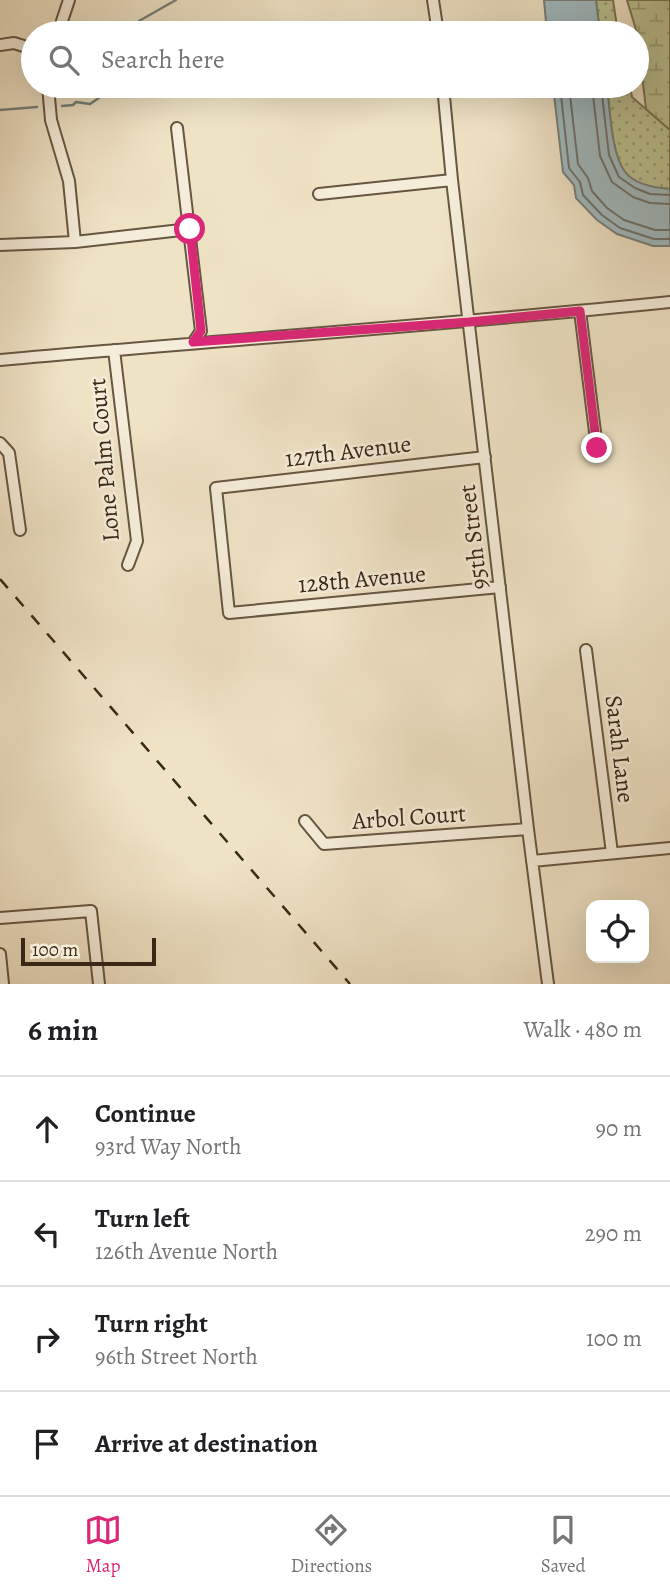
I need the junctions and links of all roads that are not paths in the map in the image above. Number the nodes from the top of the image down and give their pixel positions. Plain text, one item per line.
1 (69, 0) edge
2 (433, 0) edge
3 (62, 21) edge
4 (436, 21) edge
5 (0, 45) edge
6 (21, 45) edge
7 (49, 98) edge
8 (444, 98) edge
9 (177, 128) dead end
10 (453, 180) junction
11 (319, 194) dead end
12 (190, 229) junction
13 (75, 242) junction
14 (0, 246) edge
15 (670, 302) edge
16 (580, 311) junction
17 (469, 322) junction
18 (193, 342) junction
19 (114, 350) junction
20 (0, 360) edge
21 (0, 443) edge
22 (597, 448) dead end
23 (485, 457) junction
24 (20, 530) dead end
25 (128, 565) dead end
26 (500, 587) junction
27 (229, 613) joint
28 (586, 650) dead end
29 (305, 821) dead end
30 (528, 829) junction
31 (670, 848) edge
32 (612, 853) junction
33 (532, 861) junction
34 (0, 918) edge
35 (0, 954) edge
36 (4, 984) edge
37 (99, 984) edge
38 (548, 984) edge

1 - 3 street
2 - 4 street
5 - 6 street
7 - 13 street
8 - 10 street, 95th Street
9 - 12 street
10 - 11 street
10 - 17 street, 95th Street
12 - 13 street
12 - 18 street
13 - 14 street
15 - 16 street
16 - 17 street
16 - 22 street
17 - 18 street
17 - 23 street, 95th Street
18 - 19 street
19 - 20 street
19 - 25 street, Lone Palm Court
21 - 24 street
23 - 26 street, 95th Street
23 - 27 street, 127th Avenue
26 - 27 street, 128th Avenue
26 - 30 street, 95th Street
28 - 32 street, Sarah Lane
29 - 30 street, Arbol Court
30 - 33 street, 95th Street
31 - 32 street
32 - 33 street
33 - 38 street, 95th Street
34 - 37 street
35 - 36 street

